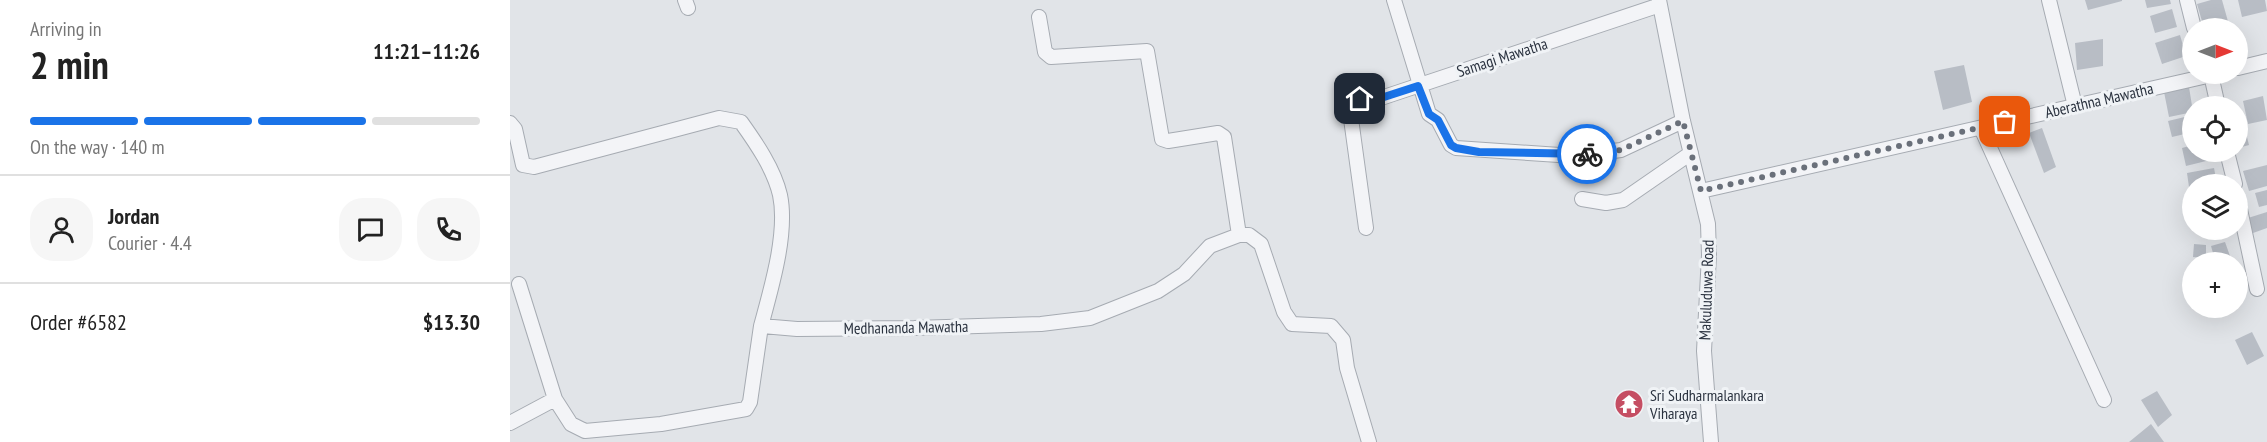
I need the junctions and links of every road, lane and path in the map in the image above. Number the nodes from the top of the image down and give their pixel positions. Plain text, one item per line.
1 (1394, 0) edge
2 (2049, 0) edge
3 (2187, 0) edge
4 (1659, 2) edge
5 (1039, 17) dead end
6 (2192, 18) edge
7 (2267, 61) edge
8 (2248, 66) edge
9 (2182, 80) edge
10 (1418, 86) junction
11 (2075, 106) junction
12 (1683, 121) junction
13 (510, 123) edge
14 (1981, 128) junction
15 (1691, 153) junction
16 (1701, 191) junction
17 (1582, 199) dead end
18 (1366, 228) dead end
19 (1239, 235) junction
20 (2247, 240) edge
21 (519, 284) dead end
22 (2257, 289) dead end
23 (761, 326) junction
24 (555, 399) junction
25 (2104, 400) dead end
26 (510, 423) edge
27 (1369, 442) edge
28 (1711, 442) edge

1 - 10 street
2 - 11 street
3 - 6 street
4 - 10 street, Samagi Mawatha
4 - 12 street, Makuluduwa Road
5 - 19 street
7 - 8 street
9 - 11 street, Aberathna Mawatha
10 - 12 street
10 - 18 street, Samagi Mawatha
11 - 14 street, Aberathna Mawatha
12 - 15 street, Makuluduwa Road
13 - 23 street
14 - 16 street, Aberathna Mawatha
14 - 25 street
15 - 16 street, Makuluduwa Road
15 - 17 street
16 - 28 street, Makuluduwa Road
19 - 23 street, Medhananda Mawatha
19 - 27 street
20 - 22 street
21 - 24 street
23 - 24 street
24 - 26 street

